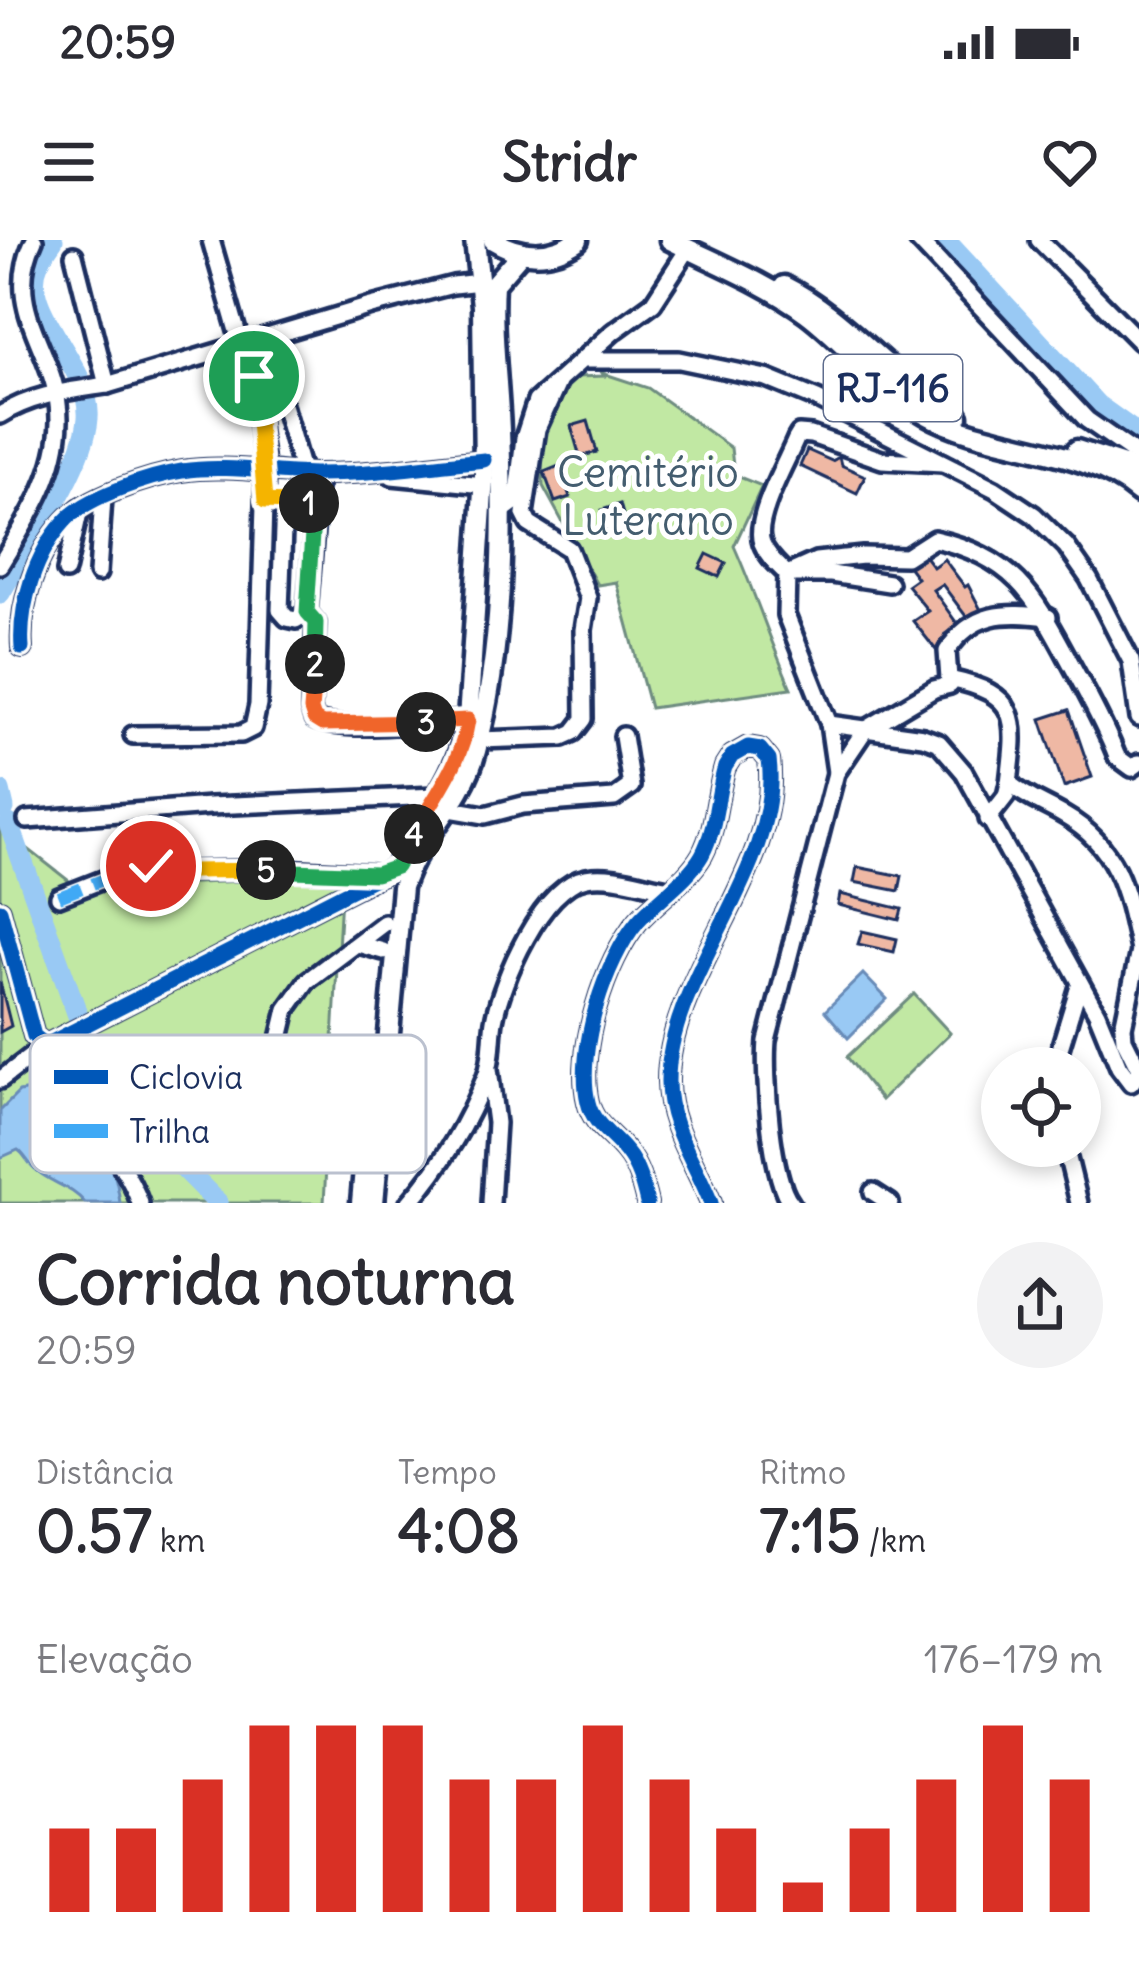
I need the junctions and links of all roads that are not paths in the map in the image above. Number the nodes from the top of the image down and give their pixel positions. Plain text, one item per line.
1 (34, 240) edge
2 (211, 240) edge
3 (476, 240) edge
4 (493, 240) edge
5 (578, 240) edge
6 (918, 240) edge
7 (1039, 240) edge
8 (684, 243) edge
9 (521, 253) junction
10 (74, 255) dead end
11 (480, 282) junction
12 (265, 339) junction
13 (1139, 341) edge
14 (241, 345) junction
15 (586, 360) junction
16 (254, 376) dead end
17 (558, 383) junction
18 (107, 385) junction
19 (63, 390) junction
20 (0, 415) edge
21 (1139, 457) edge
22 (484, 460) junction
23 (946, 463) junction
24 (265, 472) junction
25 (354, 473) junction
26 (311, 474) junction
27 (1139, 475) edge
28 (484, 485) junction
29 (1139, 493) edge
30 (103, 497) junction
31 (265, 501) junction
32 (284, 502) junction
33 (314, 503) junction
34 (80, 508) junction
35 (501, 512) junction
36 (0, 566) edge
37 (66, 571) dead end
38 (98, 573) dead end
39 (787, 574) junction
40 (890, 583) dead end
41 (271, 602) junction
42 (307, 612) junction
43 (1048, 617) junction
44 (22, 648) dead end
45 (949, 679) junction
46 (1139, 718) edge
47 (468, 720) junction
48 (829, 724) junction
49 (865, 730) junction
50 (133, 735) dead end
51 (623, 736) dead end
52 (479, 740) junction
53 (1139, 763) edge
54 (836, 773) junction
55 (1009, 783) junction
56 (443, 802) junction
57 (988, 819) junction
58 (27, 820) dead end
59 (396, 867) junction
60 (376, 874) junction
61 (669, 889) junction
62 (59, 897) dead end
63 (0, 910) edge
64 (384, 923) junction
65 (358, 944) junction
66 (383, 951) junction
67 (1139, 951) edge
68 (1080, 983) junction
69 (34, 1035) edge
70 (63, 1035) edge
71 (281, 1035) edge
72 (376, 1035) edge
73 (389, 1035) edge
74 (1060, 1047) edge
75 (30, 1057) edge
76 (489, 1069) junction
77 (1139, 1071) edge
78 (0, 1080) edge
79 (1070, 1167) edge
80 (124, 1173) edge
81 (364, 1173) edge
82 (377, 1173) edge
83 (873, 1192) dead end
84 (140, 1203) edge
85 (361, 1203) edge
86 (374, 1203) edge
87 (409, 1203) edge
88 (491, 1203) edge
89 (646, 1203) edge
90 (711, 1203) edge
91 (791, 1203) edge
92 (890, 1203) edge
93 (1078, 1203) edge

1 - 19 street
2 - 14 street
3 - 11 main road
4 - 9 main road
5 - 9 main road
6 - 21 street
7 - 13 street
8 - 15 street
8 - 27 main road, RJ-116
8 - 29 main road, RJ-116
9 - 35 main road
10 - 18 street
11 - 12 street
11 - 22 main road
12 - 14 street
12 - 26 street
14 - 18 street
15 - 17 street
15 - 23 street
16 - 24 street
17 - 35 street
17 - 52 street
18 - 19 street
19 - 20 street
19 - 36 street
22 - 25 street
22 - 28 main road
23 - 39 street
23 - 46 street
24 - 26 street
24 - 30 street
24 - 31 street
25 - 26 street
25 - 28 street
26 - 33 street
28 - 47 main road
30 - 34 street
30 - 38 street
31 - 32 street
31 - 41 street
32 - 33 street
32 - 41 street
33 - 42 street
34 - 37 street
34 - 44 street
35 - 52 main road
39 - 40 street
39 - 43 street
39 - 48 street
41 - 42 street
41 - 50 street
42 - 47 street
43 - 45 street
43 - 53 street
45 - 49 street
45 - 55 street
47 - 56 main road
48 - 49 street
48 - 54 street
49 - 54 street
49 - 57 street
51 - 56 street
52 - 56 main road
54 - 91 street
55 - 57 street
55 - 67 street
56 - 58 street
56 - 59 main road
56 - 73 main road
57 - 68 street
59 - 60 street
59 - 64 main road
60 - 62 street
60 - 70 street
61 - 76 street
61 - 89 street
61 - 90 street
63 - 69 street
64 - 65 street
64 - 66 main road
65 - 66 street
65 - 71 street
66 - 72 main road
67 - 77 street
68 - 74 street
68 - 77 street
75 - 78 street
76 - 87 street
76 - 88 street
79 - 93 street
80 - 84 street
81 - 85 main road
82 - 86 main road
83 - 92 street

